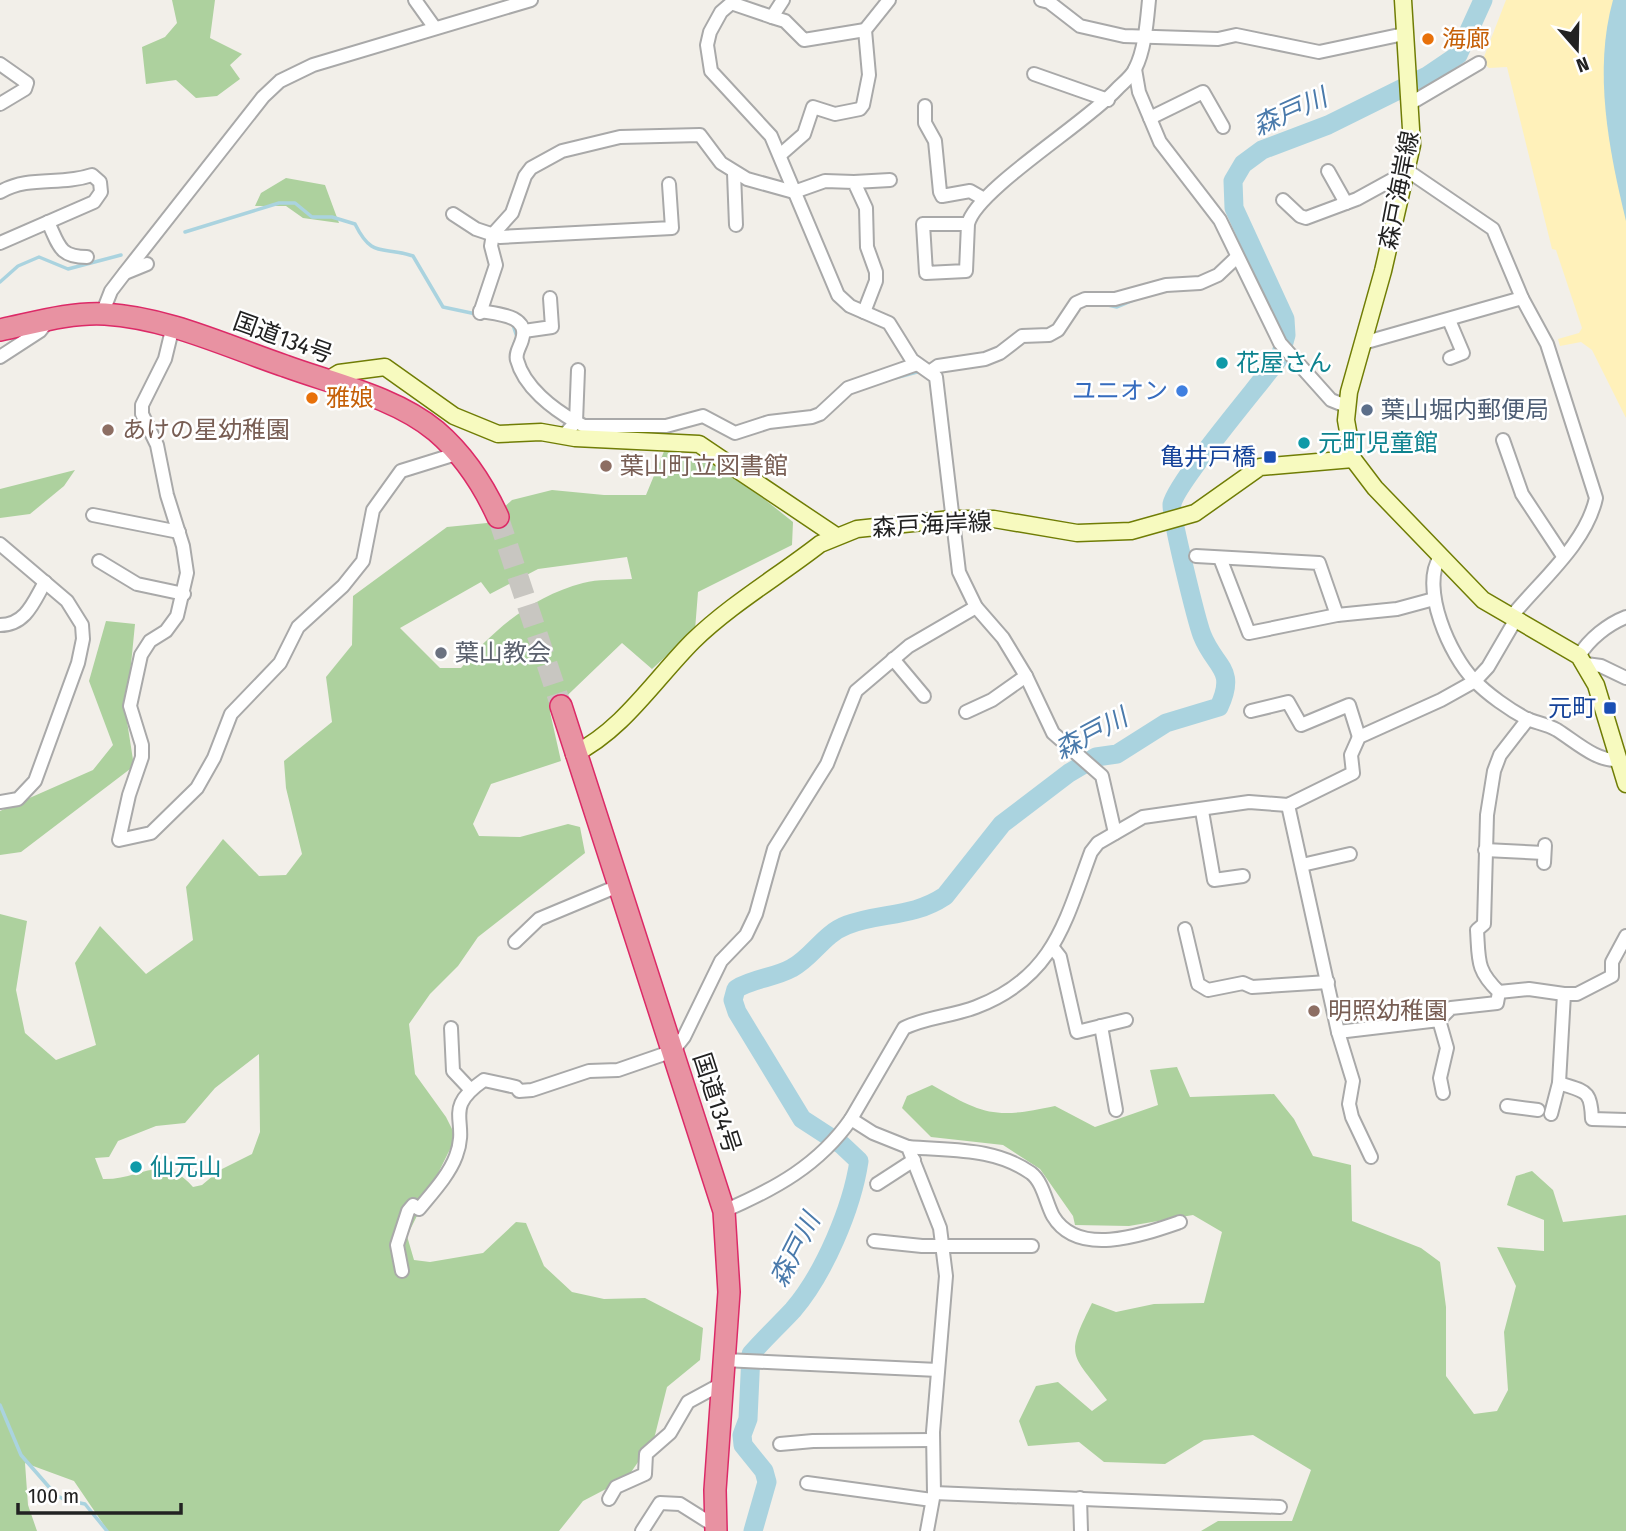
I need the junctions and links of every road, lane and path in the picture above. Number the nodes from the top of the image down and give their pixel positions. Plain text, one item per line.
1 (415, 0) edge
2 (531, 0) edge
3 (783, 0) edge
4 (889, 0) edge
5 (1041, 0) edge
6 (1149, 0) edge
7 (1403, 0) edge
8 (734, 2) edge
9 (772, 16) junction
10 (435, 28) junction
11 (864, 30) junction
12 (1142, 37) junction
13 (1405, 43) junction
14 (1479, 63) dead end
15 (0, 64) edge
16 (1135, 69) junction
17 (1034, 74) dead end
18 (1108, 100) junction
19 (1411, 103) junction
20 (0, 104) edge
21 (925, 106) dead end
22 (1150, 118) junction
23 (1223, 127) dead end
24 (780, 155) junction
25 (1328, 171) dead end
26 (1408, 171) junction
27 (734, 173) junction
28 (890, 180) dead end
29 (854, 182) junction
30 (669, 184) dead end
31 (0, 192) edge
32 (794, 192) junction
33 (984, 199) junction
34 (1283, 200) dead end
35 (1346, 203) junction
36 (453, 214) dead end
37 (48, 222) junction
38 (968, 224) junction
39 (736, 225) dead end
40 (493, 234) junction
41 (0, 243) edge
42 (87, 257) dead end
43 (1239, 262) junction
44 (147, 264) dead end
45 (124, 274) junction
46 (550, 298) dead end
47 (1522, 298) junction
48 (864, 312) junction
49 (102, 314) junction
50 (49, 320) junction
51 (1449, 320) junction
52 (173, 326) junction
53 (0, 330) edge
54 (524, 331) junction
55 (1363, 343) junction
56 (0, 357) edge
57 (1450, 358) dead end
58 (917, 364) junction
59 (578, 370) dead end
60 (931, 371) junction
61 (326, 381) junction
62 (1346, 406) junction
63 (570, 428) junction
64 (1503, 440) dead end
65 (459, 453) junction
66 (1353, 459) junction
67 (93, 515) dead end
68 (498, 517) tunnel mouth
69 (951, 519) junction
70 (179, 532) junction
71 (836, 536) junction
72 (0, 544) edge
73 (1196, 556) dead end
74 (1440, 556) junction
75 (1563, 556) junction
76 (1220, 558) junction
77 (99, 561) dead end
78 (45, 582) junction
79 (184, 594) junction
80 (1434, 599) junction
81 (975, 607) junction
82 (1337, 615) junction
83 (1626, 617) edge
84 (1513, 618) junction
85 (0, 625) edge
86 (892, 659) junction
87 (1583, 660) junction
88 (1026, 676) junction
89 (1626, 678) edge
90 (1475, 681) junction
91 (924, 696) dead end
92 (561, 706) tunnel mouth
93 (966, 712) dead end
94 (1251, 712) dead end
95 (1528, 719) junction
96 (1359, 737) junction
97 (574, 754) junction
98 (1619, 760) junction
99 (1626, 784) edge
100 (0, 802) edge
101 (1288, 805) junction
102 (1202, 811) junction
103 (1115, 832) junction
104 (1485, 850) junction
105 (1350, 854) dead end
106 (1544, 854) dead end
107 (1302, 865) junction
108 (1243, 876) dead end
109 (618, 886) junction
110 (1185, 929) dead end
111 (1626, 936) edge
112 (515, 942) dead end
113 (1053, 948) junction
114 (1328, 982) junction
115 (1499, 992) junction
116 (1563, 994) junction
117 (1126, 1020) dead end
118 (1439, 1020) junction
119 (1101, 1026) junction
120 (451, 1027) dead end
121 (1338, 1032) junction
122 (673, 1051) junction
123 (1559, 1083) junction
124 (470, 1090) junction
125 (1443, 1094) dead end
126 (1507, 1106) dead end
127 (1116, 1110) dead end
128 (852, 1119) junction
129 (1626, 1120) edge
130 (908, 1147) junction
131 (1371, 1157) dead end
132 (914, 1160) junction
133 (877, 1184) dead end
134 (724, 1211) junction
135 (1180, 1222) dead end
136 (874, 1241) dead end
137 (942, 1246) junction
138 (1032, 1246) dead end
139 (402, 1271) dead end
140 (724, 1360) junction
141 (938, 1370) junction
142 (723, 1383) junction
143 (933, 1440) junction
144 (780, 1444) dead end
145 (807, 1483) dead end
146 (933, 1497) junction
147 (1080, 1498) junction
148 (609, 1499) dead end
149 (1280, 1507) dead end
150 (715, 1528) edge
151 (642, 1531) edge
152 (927, 1531) edge
153 (1081, 1531) edge

1 - 10 street
2 - 10 street
3 - 9 street
4 - 11 street
5 - 12 street
6 - 12 street
7 - 13 main road, 森戸海岸線
8 - 9 street
8 - 24 street
9 - 11 street
10 - 45 street
11 - 24 street
12 - 13 street
12 - 16 street
13 - 19 main road, 森戸海岸線
14 - 19 street
15 - 20 street
16 - 18 street
16 - 22 street
17 - 18 street
18 - 33 street
19 - 26 main road, 森戸海岸線
21 - 33 street
22 - 23 street
22 - 43 street
24 - 32 street
25 - 35 street
26 - 35 street
26 - 47 street
26 - 55 main road, 森戸海岸線
27 - 32 street
27 - 39 street
27 - 40 street
28 - 29 street
29 - 32 street
29 - 48 street
30 - 40 street
31 - 37 street
32 - 48 street
33 - 38 street
34 - 35 street
36 - 40 street
37 - 41 street
37 - 42 street
38 - 38 street
40 - 54 street
43 - 60 street
43 - 62 street
44 - 45 street
45 - 49 street
46 - 54 street
47 - 51 street
47 - 75 street
48 - 58 street
49 - 50 highway, 国道134号
49 - 52 highway, 国道134号
50 - 53 highway, 国道134号
50 - 56 street
51 - 55 street
51 - 57 street
52 - 61 highway, 国道134号
52 - 70 street
54 - 63 street
55 - 62 main road, 森戸海岸線
58 - 60 street
58 - 63 street
59 - 63 street
60 - 69 street
61 - 63 main road
61 - 65 highway, 国道134号
62 - 66 main road, 森戸海岸線
63 - 71 main road
64 - 75 street
65 - 68 highway, 国道134号
65 - 79 street
66 - 69 main road, 森戸海岸線
66 - 74 main road, 森戸海岸線
67 - 70 street
69 - 71 main road, 森戸海岸線
69 - 81 street
70 - 79 street
71 - 97 main road, 森戸海岸線
72 - 78 street
73 - 76 street
74 - 80 street
74 - 84 main road, 森戸海岸線
75 - 84 street
76 - 82 street
76 - 82 street
77 - 79 street
78 - 85 street
78 - 100 street
80 - 82 street
80 - 90 street
81 - 86 street
81 - 88 street
83 - 87 street
84 - 87 main road, 森戸海岸線
84 - 90 street
86 - 91 street
86 - 122 street
87 - 89 street
87 - 98 main road
88 - 93 street
88 - 103 street
90 - 95 street
90 - 96 street
92 - 97 highway, 国道134号
94 - 96 street
95 - 98 street
95 - 104 street
96 - 101 street
97 - 109 highway, 国道134号
98 - 99 main road
101 - 102 street
101 - 107 street
102 - 103 street
102 - 108 street
103 - 113 street
104 - 106 street
104 - 115 street
105 - 107 street
107 - 114 street
109 - 112 street
109 - 122 highway, 国道134号
110 - 114 street
111 - 116 street
113 - 119 street
113 - 128 street
114 - 121 street
115 - 116 street
115 - 118 street
116 - 123 street
117 - 119 street
118 - 121 street
118 - 125 street
119 - 127 street
120 - 124 street
121 - 131 street
122 - 124 street
122 - 134 highway, 国道134号
123 - 126 street
123 - 129 street
124 - 139 street
128 - 130 street
128 - 134 street
130 - 132 street
130 - 135 street
132 - 133 street
132 - 137 street
134 - 140 highway, 国道134号
136 - 137 street
137 - 138 street
137 - 141 street
140 - 141 street
140 - 142 highway, 国道134号
141 - 143 street
142 - 148 street
142 - 150 highway, 国道134号
143 - 144 street
143 - 146 street
145 - 146 street
146 - 147 street
146 - 152 street
147 - 149 street
147 - 153 street
150 - 151 street

